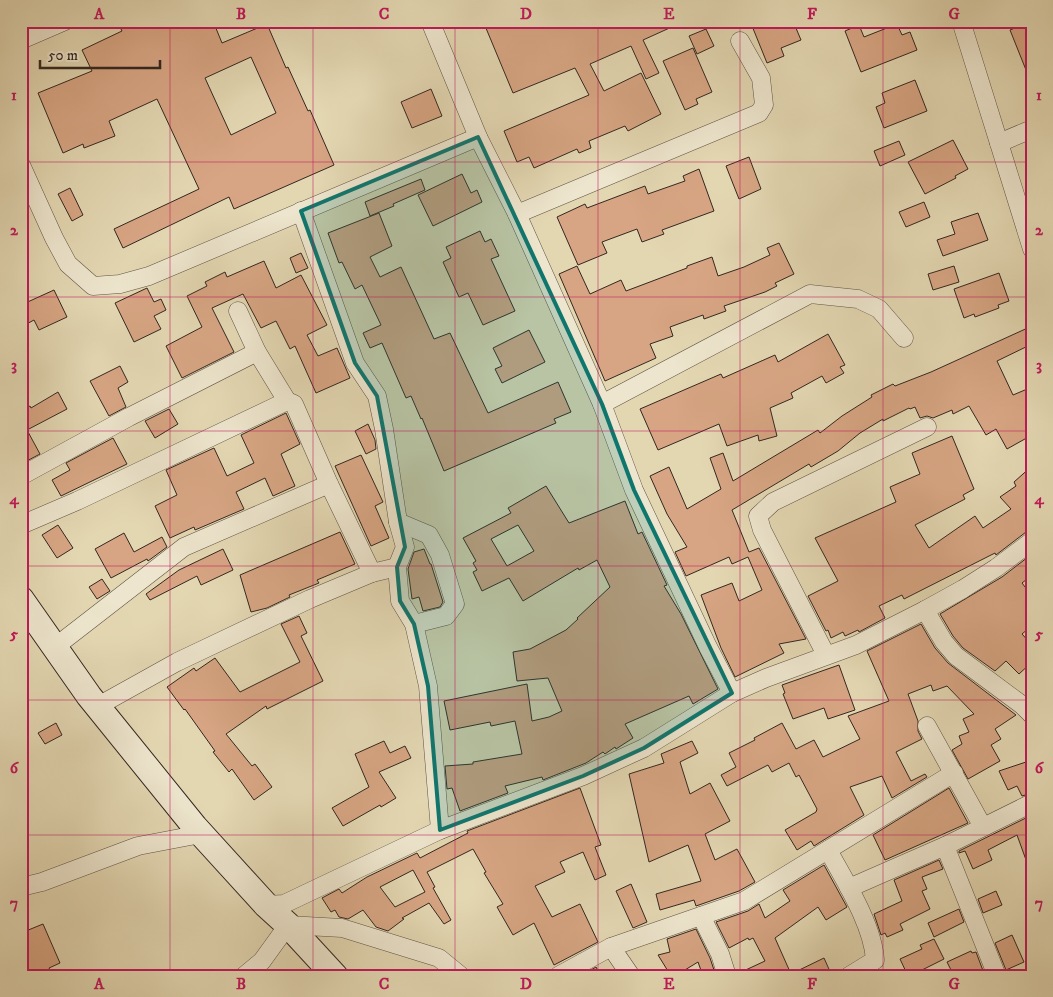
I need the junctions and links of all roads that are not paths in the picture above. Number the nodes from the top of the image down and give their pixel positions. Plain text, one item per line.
1 (64, 21) edge
2 (430, 21) edge
3 (961, 21) edge
4 (21, 40) edge
5 (740, 41) dead end
6 (1032, 129) edge
7 (478, 137) junction
8 (999, 143) junction
9 (21, 165) edge
10 (301, 211) junction
11 (517, 214) junction
12 (1032, 249) edge
13 (238, 311) dead end
14 (904, 338) dead end
15 (256, 352) junction
16 (287, 401) junction
17 (602, 404) junction
18 (927, 427) dead end
19 (21, 476) edge
20 (329, 484) junction
21 (398, 522) junction
22 (21, 526) edge
23 (1032, 540) edge
24 (397, 567) junction
25 (372, 573) junction
26 (21, 599) edge
27 (925, 610) junction
28 (414, 624) junction
29 (55, 647) junction
30 (826, 655) junction
31 (732, 693) junction
32 (98, 706) junction
33 (1029, 706) edge
34 (927, 726) dead end
35 (954, 774) junction
36 (1032, 803) edge
37 (983, 827) junction
38 (440, 830) junction
39 (201, 834) junction
40 (945, 846) junction
41 (828, 850) junction
42 (21, 887) edge
43 (849, 888) junction
44 (266, 905) junction
45 (700, 916) junction
46 (288, 925) junction
47 (612, 947) junction
48 (244, 976) edge
49 (335, 976) edge
50 (461, 976) edge
51 (558, 976) edge
52 (631, 976) edge
53 (727, 976) edge
54 (849, 976) edge
55 (997, 976) edge

1 - 4 street
2 - 7 street
3 - 8 street
5 - 11 street
6 - 8 street
7 - 10 street
7 - 11 street
8 - 12 street
9 - 10 street
10 - 21 street
11 - 17 street
13 - 15 street
14 - 17 street
15 - 16 street
15 - 19 street
16 - 20 street
16 - 22 street
17 - 31 street
18 - 30 street
20 - 25 street
20 - 29 street
21 - 24 street
21 - 28 street
23 - 27 street
24 - 25 street
24 - 28 street
25 - 32 street
26 - 29 main road
27 - 30 street
27 - 33 street
28 - 38 street
29 - 32 main road
30 - 31 street
31 - 38 street
32 - 39 main road
34 - 35 street
35 - 37 street
35 - 41 street
36 - 37 street
37 - 40 street
38 - 44 street
39 - 42 street
39 - 44 main road
40 - 43 street
40 - 55 street
41 - 43 street
41 - 45 street
43 - 54 street
44 - 46 main road
45 - 47 street
45 - 53 street
46 - 48 street
46 - 49 main road
46 - 50 street
47 - 51 street
47 - 52 street

